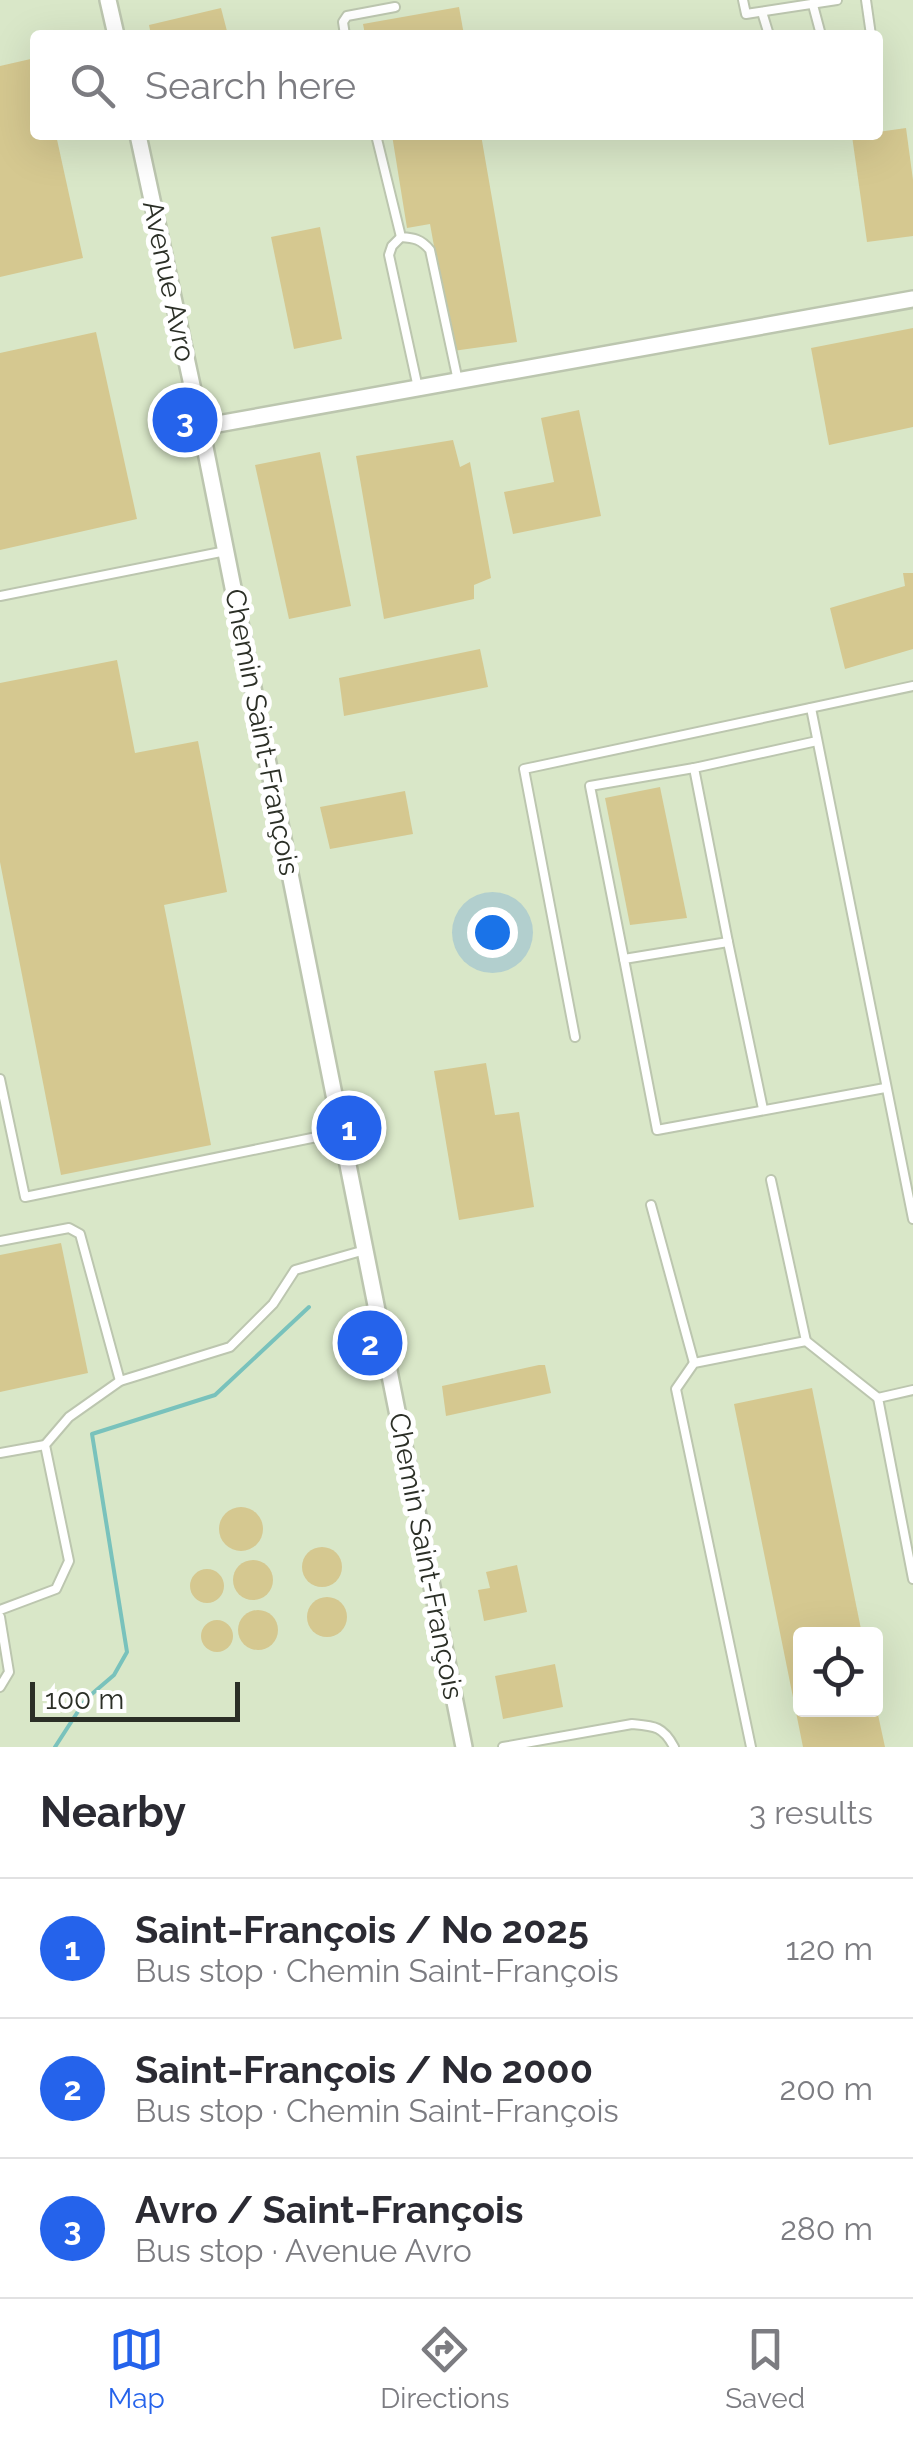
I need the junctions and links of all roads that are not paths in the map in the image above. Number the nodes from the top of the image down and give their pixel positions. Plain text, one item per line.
1 (108, 0) edge
2 (743, 0) edge
3 (837, 0) edge
4 (866, 0) edge
5 (813, 5) junction
6 (395, 7) dead end
7 (762, 12) junction
8 (115, 30) edge
9 (344, 30) edge
10 (767, 30) edge
11 (820, 30) edge
12 (870, 30) edge
13 (139, 140) edge
14 (377, 140) edge
15 (401, 238) junction
16 (913, 299) edge
17 (458, 381) junction
18 (418, 388) junction
19 (201, 427) junction
20 (226, 550) junction
21 (0, 596) edge
22 (913, 686) edge
23 (811, 708) junction
24 (817, 741) junction
25 (694, 768) junction
26 (728, 942) junction
27 (624, 959) junction
28 (575, 1038) dead end
29 (0, 1079) edge
30 (885, 1088) junction
31 (763, 1109) junction
32 (341, 1132) junction
33 (771, 1180) dead end
34 (651, 1205) dead end
35 (913, 1219) edge
36 (0, 1241) edge
37 (365, 1250) junction
38 (806, 1341) junction
39 (694, 1363) junction
40 (120, 1381) junction
41 (913, 1390) edge
42 (878, 1398) junction
43 (45, 1445) junction
44 (0, 1453) edge
45 (913, 1579) edge
46 (0, 1610) edge
47 (0, 1617) edge
48 (0, 1687) edge
49 (464, 1747) edge
50 (503, 1747) edge
51 (674, 1747) edge
52 (751, 1747) edge

1 - 8 street
2 - 7 lane
3 - 5 lane
4 - 12 lane
5 - 7 lane
5 - 11 lane
6 - 9 lane
7 - 10 lane
13 - 19 street, Avenue Avro
14 - 15 lane
15 - 17 lane
15 - 18 lane
16 - 17 street
17 - 18 street
18 - 19 street
19 - 20 street, Chemin Saint-François
20 - 21 lane
20 - 32 street, Chemin Saint-François
22 - 23 lane
23 - 24 lane
23 - 28 lane
24 - 25 lane
24 - 30 lane
25 - 26 lane
25 - 27 lane
26 - 27 lane
26 - 31 lane
27 - 31 lane
29 - 32 lane
30 - 31 lane
30 - 35 lane
32 - 37 street, Chemin Saint-François
33 - 38 lane
34 - 39 lane
36 - 40 lane
37 - 40 lane
37 - 49 street, Chemin Saint-François
38 - 39 lane
38 - 42 lane
39 - 52 lane
40 - 43 lane
41 - 42 lane
42 - 45 lane
43 - 44 lane
43 - 46 lane
47 - 48 lane
50 - 51 lane

